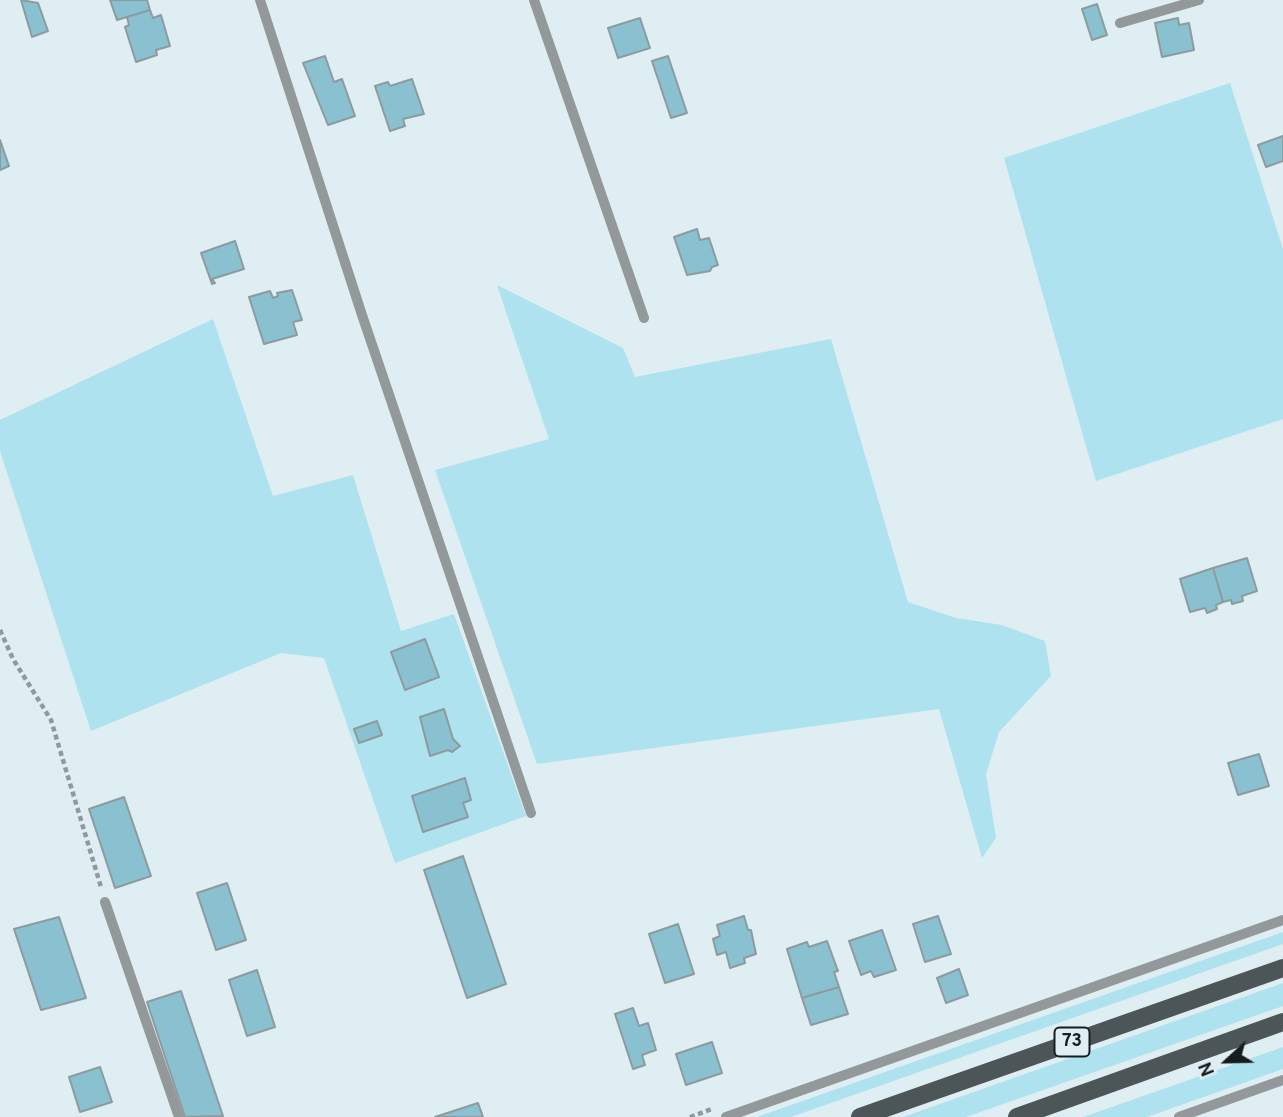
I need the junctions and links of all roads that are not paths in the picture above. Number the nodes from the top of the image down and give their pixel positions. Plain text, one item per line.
1 (260, 0) edge
2 (534, 0) edge
3 (1199, 0) edge
4 (1120, 23) dead end
5 (644, 318) dead end
6 (531, 813) dead end
7 (105, 902) road end
8 (1283, 920) edge
9 (1283, 968) edge
10 (1283, 1022) edge
11 (1283, 1080) edge
12 (179, 1117) edge
13 (726, 1117) edge
14 (860, 1117) edge
15 (1017, 1117) edge
16 (1179, 1117) edge

1 - 6 lane
2 - 5 lane
3 - 4 lane
7 - 12 lane
8 - 13 lane
9 - 14 main road, 73
10 - 15 main road
11 - 16 lane

